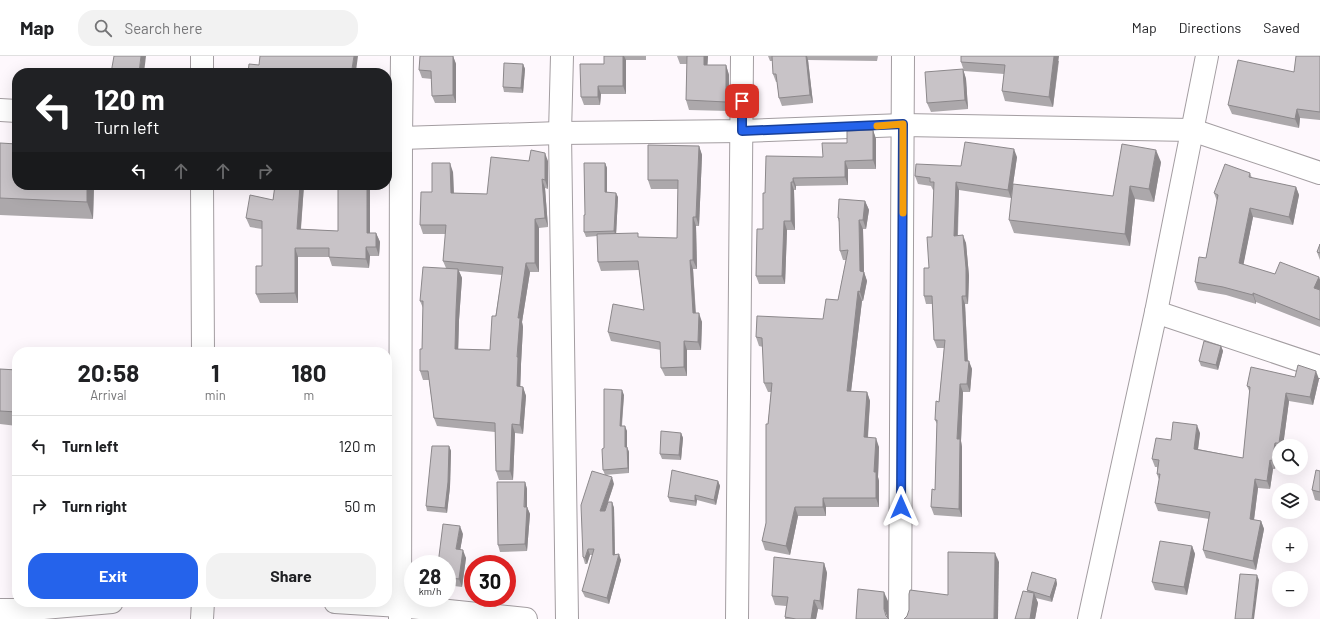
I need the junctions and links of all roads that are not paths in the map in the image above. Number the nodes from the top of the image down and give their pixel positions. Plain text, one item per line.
1 (202, 56) edge
2 (402, 56) edge
3 (562, 56) edge
4 (742, 56) edge
5 (903, 56) edge
6 (1207, 56) edge
7 (202, 68) edge
8 (0, 110) edge
9 (12, 111) edge
10 (903, 124) junction
11 (1192, 130) junction
12 (742, 131) junction
13 (560, 133) junction
14 (394, 137) edge
15 (1320, 174) edge
16 (202, 190) edge
17 (1156, 312) junction
18 (203, 347) edge
19 (1320, 367) edge
20 (55, 607) edge
21 (203, 607) edge
22 (368, 607) edge
23 (0, 610) edge
24 (400, 612) edge
25 (202, 619) edge
26 (526, 619) edge
27 (567, 619) edge
28 (737, 619) edge
29 (900, 619) edge
30 (1089, 619) edge

1 - 7 street
2 - 14 street
3 - 13 street
4 - 12 street
5 - 10 street
6 - 11 street
8 - 9 street
10 - 11 street
10 - 12 street
10 - 29 street
11 - 15 street
11 - 17 street
12 - 13 street
12 - 28 street
13 - 14 street
13 - 27 street
14 - 24 street
16 - 18 street
17 - 19 street
17 - 30 street
20 - 23 street
21 - 25 street
22 - 24 street
24 - 26 street

